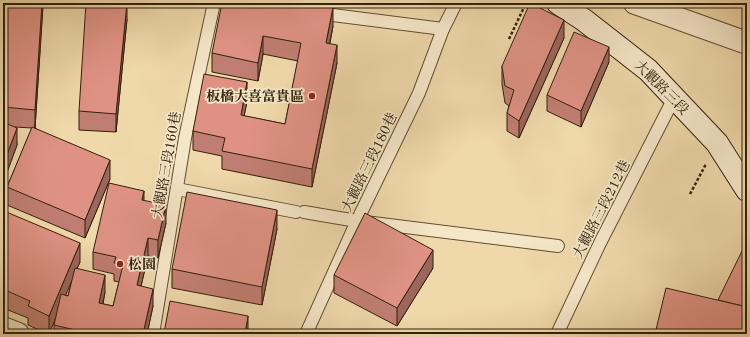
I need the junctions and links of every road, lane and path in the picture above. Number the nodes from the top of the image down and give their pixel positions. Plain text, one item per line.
1 (214, 3) edge
2 (456, 3) edge
3 (526, 3) edge
4 (558, 3) edge
5 (635, 3) edge
6 (309, 12) edge
7 (443, 29) junction
8 (509, 39) dead end
9 (747, 43) edge
10 (674, 98) junction
11 (717, 143) junction
12 (177, 189) junction
13 (747, 190) edge
14 (690, 194) dead end
15 (357, 221) junction
16 (558, 246) dead end
17 (3, 328) edge
18 (18, 334) edge
19 (153, 334) edge
20 (306, 334) edge
21 (557, 334) edge

1 - 12 lane, 大觀路三段160巷
2 - 7 lane, 大觀路三段180巷
3 - 8 path
4 - 10 main road, 大觀路三段
5 - 9 main road
6 - 7 lane
7 - 15 lane, 大觀路三段180巷
10 - 11 main road, 大觀路三段
10 - 21 lane, 大觀路三段212巷
11 - 13 main road, 大觀路三段
11 - 14 path
12 - 15 lane
12 - 19 lane, 大觀路三段160巷
15 - 16 lane
15 - 20 lane, 大觀路三段180巷
17 - 18 main road

